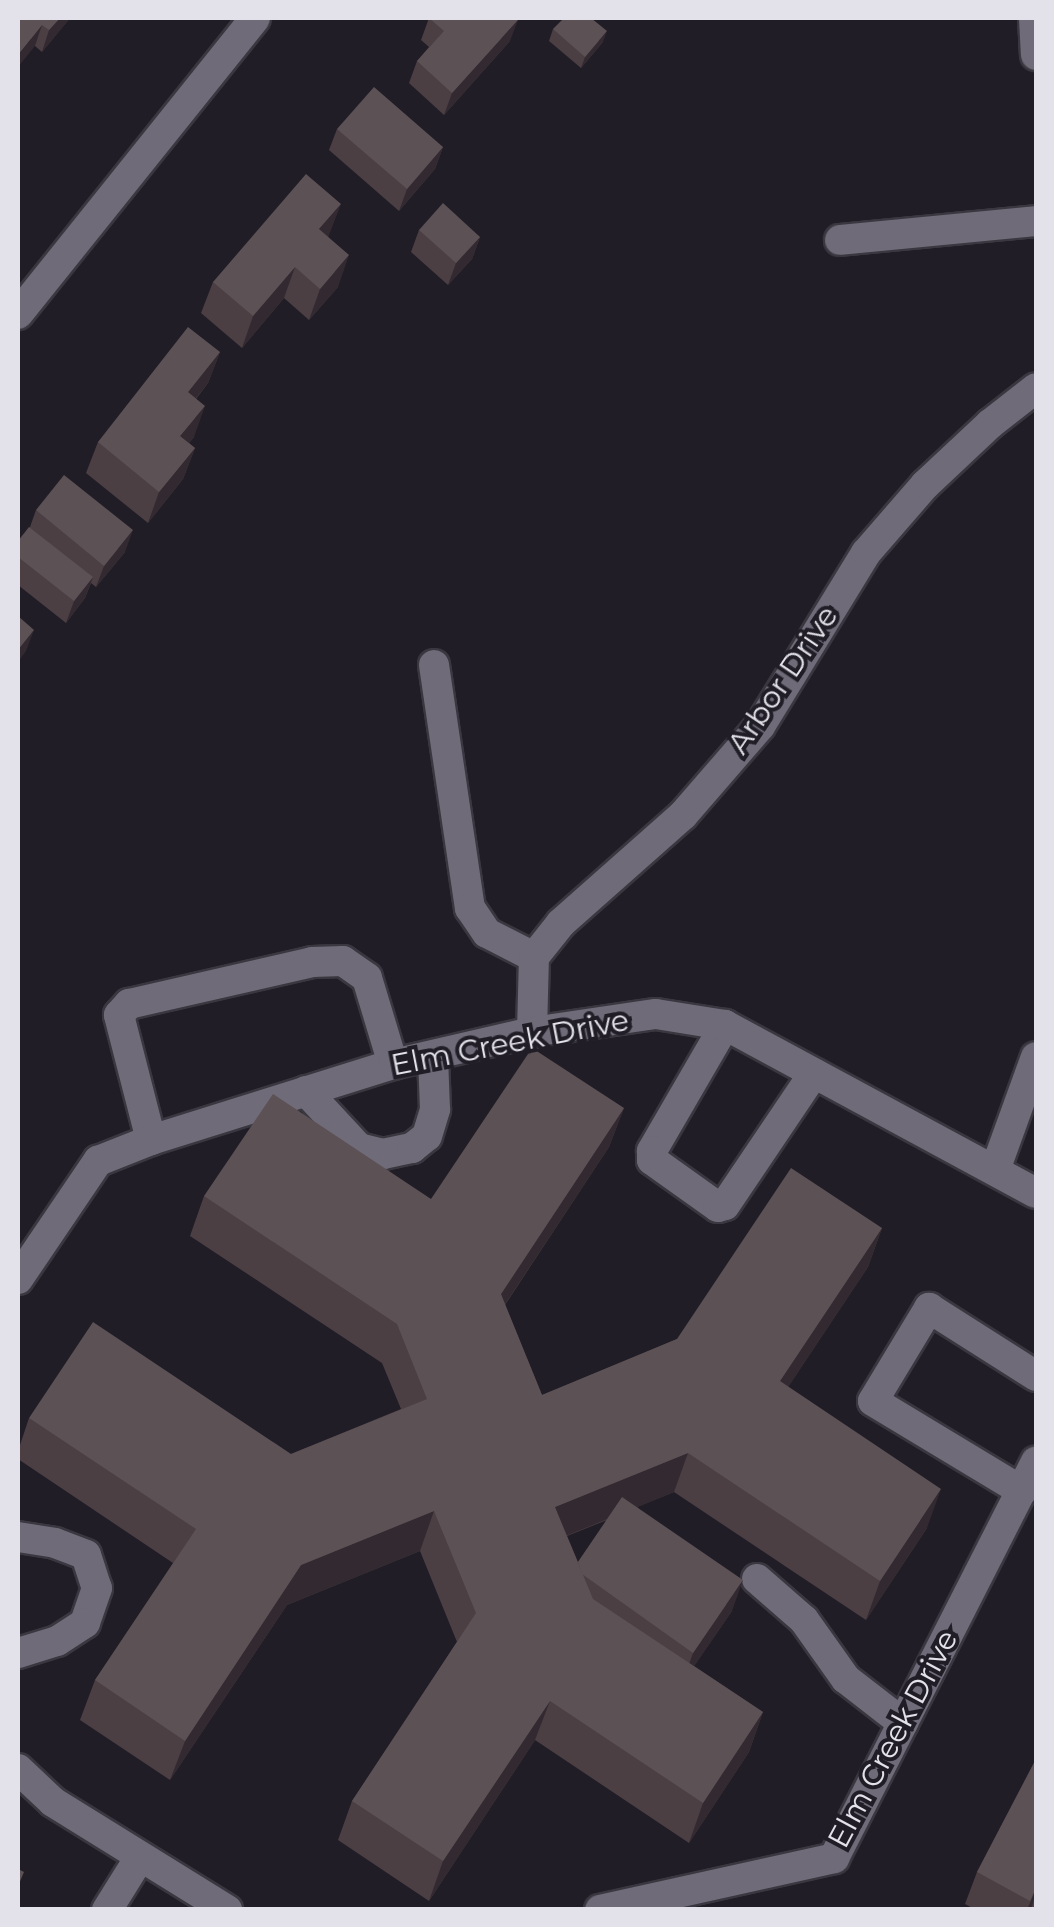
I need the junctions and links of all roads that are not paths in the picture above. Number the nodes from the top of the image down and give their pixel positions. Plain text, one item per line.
1 (255, 18) edge
2 (1034, 18) edge
3 (1036, 55) edge
4 (1036, 221) edge
5 (840, 240) dead end
6 (18, 314) edge
7 (1036, 388) edge
8 (434, 665) dead end
9 (534, 957) junction
10 (725, 1025) junction
11 (532, 1032) junction
12 (433, 1057) junction
13 (1036, 1057) edge
14 (393, 1064) junction
15 (814, 1073) junction
16 (306, 1091) junction
17 (150, 1140) junction
18 (995, 1170) junction
19 (1036, 1192) edge
20 (21, 1267) edge
21 (1036, 1376) edge
22 (1036, 1462) edge
23 (1022, 1491) junction
24 (18, 1537) edge
25 (757, 1579) dead end
26 (18, 1654) edge
27 (902, 1723) junction
28 (18, 1769) edge
29 (140, 1857) junction
30 (689, 1900) edge
31 (107, 1910) edge
32 (227, 1910) edge
33 (600, 1910) edge

1 - 6 street
2 - 3 street
4 - 5 street
7 - 9 street, Arbor Drive
8 - 9 street
9 - 11 street
10 - 11 street, Elm Creek Drive
10 - 15 street, Elm Creek Drive
10 - 15 street
11 - 12 street, Elm Creek Drive
12 - 14 street, Elm Creek Drive
12 - 16 street
13 - 18 street
14 - 16 street, Elm Creek Drive
14 - 17 street
15 - 18 street, Elm Creek Drive
16 - 17 street, Elm Creek Drive
17 - 20 street, Elm Creek Drive
18 - 19 street, Elm Creek Drive
21 - 23 street
22 - 23 street, Elm Creek Drive
23 - 27 street, Elm Creek Drive
24 - 26 street
25 - 27 street
27 - 30 street, Elm Creek Drive
28 - 29 street
29 - 31 street
29 - 32 street
30 - 33 street, Elm Creek Drive

